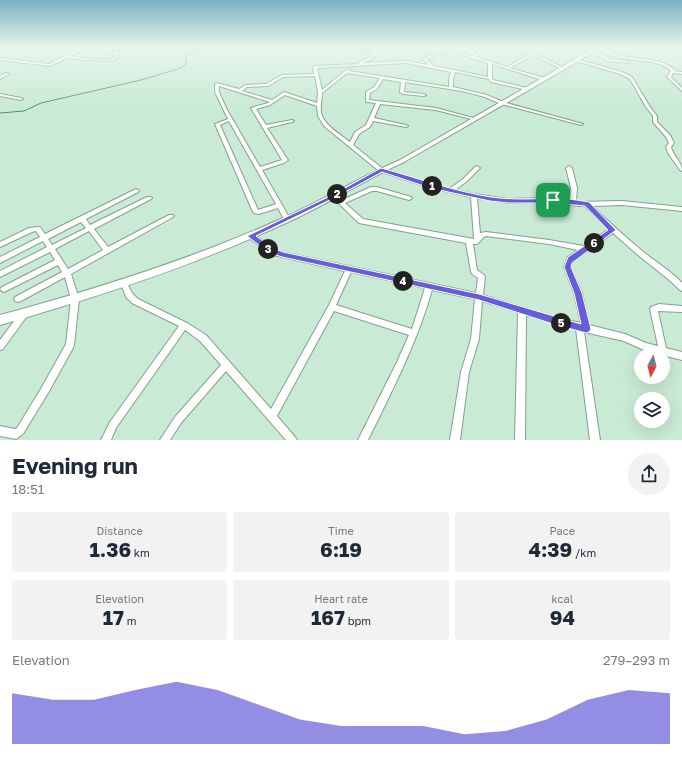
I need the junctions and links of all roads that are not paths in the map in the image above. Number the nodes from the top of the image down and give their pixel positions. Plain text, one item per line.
1 (315, 68) edge
2 (352, 68) edge
3 (437, 68) edge
4 (490, 68) edge
5 (507, 68) edge
6 (562, 68) edge
7 (603, 68) edge
8 (667, 68) edge
9 (672, 70) junction
10 (346, 72) junction
11 (453, 72) junction
12 (0, 73) edge
13 (682, 73) edge
14 (316, 75) junction
15 (0, 78) edge
16 (490, 78) junction
17 (381, 79) junction
18 (542, 79) junction
19 (403, 82) junction
20 (424, 84) junction
21 (451, 88) junction
22 (526, 89) junction
23 (682, 90) edge
24 (239, 91) junction
25 (320, 93) junction
26 (0, 94) edge
27 (424, 95) junction
28 (22, 99) dead end
29 (272, 101) junction
30 (378, 103) junction
31 (502, 103) junction
32 (318, 104) junction
33 (421, 107) junction
34 (475, 118) junction
35 (230, 119) junction
36 (371, 119) junction
37 (292, 121) dead end
38 (581, 124) dead end
39 (406, 126) dead end
40 (264, 127) junction
41 (351, 145) junction
42 (477, 168) dead end
43 (569, 168) dead end
44 (260, 169) junction
45 (682, 169) edge
46 (381, 170) junction
47 (451, 190) junction
48 (136, 192) dead end
49 (334, 196) junction
50 (474, 196) junction
51 (149, 198) dead end
52 (409, 198) dead end
53 (341, 203) junction
54 (573, 203) junction
55 (587, 204) junction
56 (279, 205) junction
57 (669, 208) junction
58 (682, 209) edge
59 (682, 215) edge
60 (171, 216) dead end
61 (82, 219) junction
62 (287, 219) junction
63 (89, 228) junction
64 (613, 230) junction
65 (250, 236) junction
66 (44, 238) junction
67 (473, 241) junction
68 (0, 245) edge
69 (50, 248) junction
70 (585, 249) junction
71 (108, 251) junction
72 (0, 260) edge
73 (59, 261) junction
74 (349, 269) junction
75 (67, 273) junction
76 (0, 274) edge
77 (124, 283) junction
78 (429, 287) junction
79 (682, 288) edge
80 (4, 289) dead end
81 (479, 297) junction
82 (18, 299) dead end
83 (74, 299) junction
84 (332, 307) junction
85 (682, 309) edge
86 (522, 311) junction
87 (25, 314) junction
88 (0, 320) edge
89 (184, 325) junction
90 (583, 328) junction
91 (413, 334) junction
92 (0, 346) edge
93 (649, 348) edge
94 (662, 348) edge
95 (670, 353) edge
96 (682, 356) edge
97 (226, 365) junction
98 (271, 418) junction
99 (0, 431) edge
100 (106, 440) edge
101 (165, 440) edge
102 (292, 440) edge
103 (363, 440) edge
104 (455, 440) edge
105 (520, 440) edge
106 (595, 440) edge

1 - 14 street
2 - 10 street
3 - 11 street
4 - 16 street
5 - 18 street
6 - 18 main road
7 - 45 street
8 - 9 street
9 - 13 street
9 - 23 street
10 - 17 street
10 - 25 street
11 - 16 street
11 - 21 street
12 - 15 street
14 - 24 street
14 - 25 street
16 - 22 street
17 - 19 street
17 - 30 street
18 - 22 main road
19 - 20 street
19 - 27 street
20 - 21 street
20 - 27 street
21 - 31 street
22 - 31 main road
24 - 29 street
24 - 35 street
25 - 32 street
26 - 28 street
27 - 33 street
29 - 32 street
29 - 40 street
30 - 33 street
30 - 36 street
31 - 34 main road
31 - 38 street
32 - 41 street
33 - 34 street
34 - 46 main road
35 - 44 street
35 - 56 street
36 - 39 street
36 - 41 street
37 - 40 street
40 - 44 street
41 - 46 street
42 - 47 street
43 - 54 street
44 - 56 street
46 - 47 street
46 - 49 main road
47 - 50 street
48 - 61 street
49 - 53 street
49 - 62 main road
50 - 54 street
50 - 67 street
51 - 63 street
52 - 53 street
53 - 67 street
54 - 55 street
55 - 57 street
55 - 64 street
56 - 62 street
57 - 58 street
57 - 59 street
60 - 71 street
61 - 63 street
61 - 66 street
62 - 65 main road
63 - 69 street
63 - 71 street
64 - 70 street
64 - 79 street
65 - 74 street
65 - 77 main road
66 - 68 street
66 - 69 street
66 - 72 street
67 - 70 street
67 - 81 street
69 - 73 street
69 - 76 street
70 - 90 street
71 - 75 street
73 - 75 street
73 - 80 street
74 - 78 street
74 - 84 street
75 - 82 street
75 - 83 street
77 - 83 main road
77 - 89 street
78 - 81 street
78 - 91 street
81 - 86 street
81 - 104 street
83 - 87 main road
83 - 99 street
84 - 91 street
84 - 98 street
85 - 94 street
86 - 90 street
86 - 105 street
87 - 88 main road
87 - 92 street
89 - 97 street
89 - 100 street
90 - 93 street
90 - 106 street
91 - 103 street
95 - 96 street
97 - 98 street
97 - 101 street
98 - 102 street

